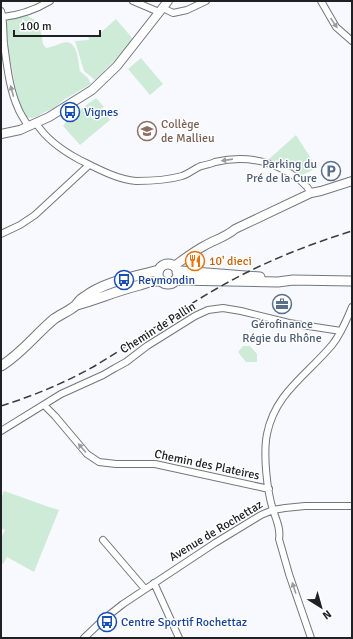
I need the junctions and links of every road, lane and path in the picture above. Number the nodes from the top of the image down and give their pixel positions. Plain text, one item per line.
1 (50, 1) edge
2 (133, 1) edge
3 (206, 1) edge
4 (320, 1) edge
5 (163, 7) edge
6 (2, 14) edge
7 (352, 41) edge
8 (32, 125) junction
9 (1, 134) edge
10 (89, 165) junction
11 (352, 181) edge
12 (310, 193) junction
13 (1, 234) edge
14 (159, 270) junction
15 (176, 273) junction
16 (162, 281) junction
17 (352, 281) edge
18 (76, 305) junction
19 (352, 307) edge
20 (341, 331) junction
21 (1, 366) edge
22 (44, 405) junction
23 (1, 431) edge
24 (269, 489) junction
25 (352, 506) edge
26 (273, 510) junction
27 (103, 540) dead end
28 (154, 583) junction
29 (145, 589) junction
30 (84, 638) edge
31 (179, 638) edge
32 (311, 638) edge

1 - 6 street
2 - 5 street
3 - 5 street
4 -> 7 street
5 - 8 street
8 -> 6 street
8 - 9 street
8 - 10 street
12 -> 10 street
10 - 13 street
11 - 12 street
12 - 15 street
14 - 15 main road
14 - 16 main road
14 - 18 main road
15 - 16 main road
15 - 17 main road
16 - 18 main road
18 - 21 main road
19 - 20 street
20 - 22 street, Chemin de Pallin
20 - 24 street
22 - 23 street, Chemin de Pallin
24 -> 22 street, Chemin des Plateires
24 - 26 street
25 - 26 street, Avenue de Rochettaz
26 - 28 street, Avenue de Rochettaz
32 -> 26 street
27 - 29 street
28 - 29 street, Avenue de Rochettaz
28 - 31 street
29 - 30 street, Avenue de Rochettaz

